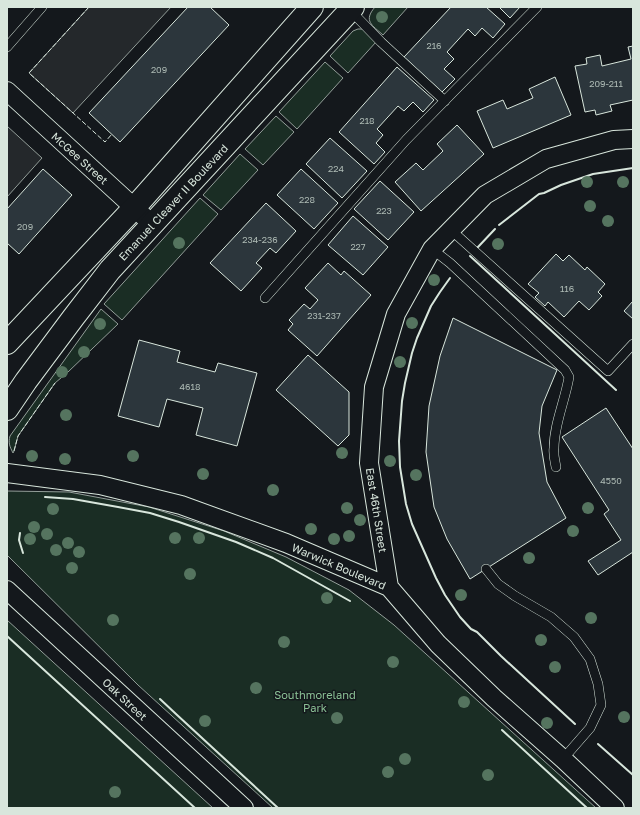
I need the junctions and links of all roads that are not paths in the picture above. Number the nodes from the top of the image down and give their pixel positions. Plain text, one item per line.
1 (42, 7) edge
2 (312, 7) edge
3 (537, 7) edge
4 (350, 8) edge
5 (7, 47) edge
6 (7, 91) edge
7 (445, 101) junction
8 (633, 139) edge
9 (134, 208) junction
10 (152, 224) junction
11 (451, 230) junction
12 (432, 249) junction
13 (265, 298) dead end
14 (7, 343) edge
15 (633, 344) edge
16 (7, 409) edge
17 (556, 467) dead end
18 (7, 473) edge
19 (486, 569) dead end
20 (389, 587) junction
21 (7, 590) edge
22 (563, 759) junction
23 (244, 808) edge
24 (615, 808) edge

1 - 5 lane
2 - 9 main road
3 - 7 lane
4 - 7 lane
4 - 10 main road, Emanuel Cleaver II Boulevard
6 - 9 street, McGee Street
7 - 13 lane
8 - 11 street, East 46th Street
9 - 10 street, McGee Street
9 - 14 main road
10 - 16 main road, Emanuel Cleaver II Boulevard
11 - 12 street, East 46th Street
11 - 15 lane
12 - 17 lane
12 - 20 street, East 46th Street
18 - 20 street, Warwick Boulevard
19 - 22 lane
20 - 22 street, Warwick Boulevard
21 - 23 street, Oak Street
22 - 24 street, Warwick Boulevard

